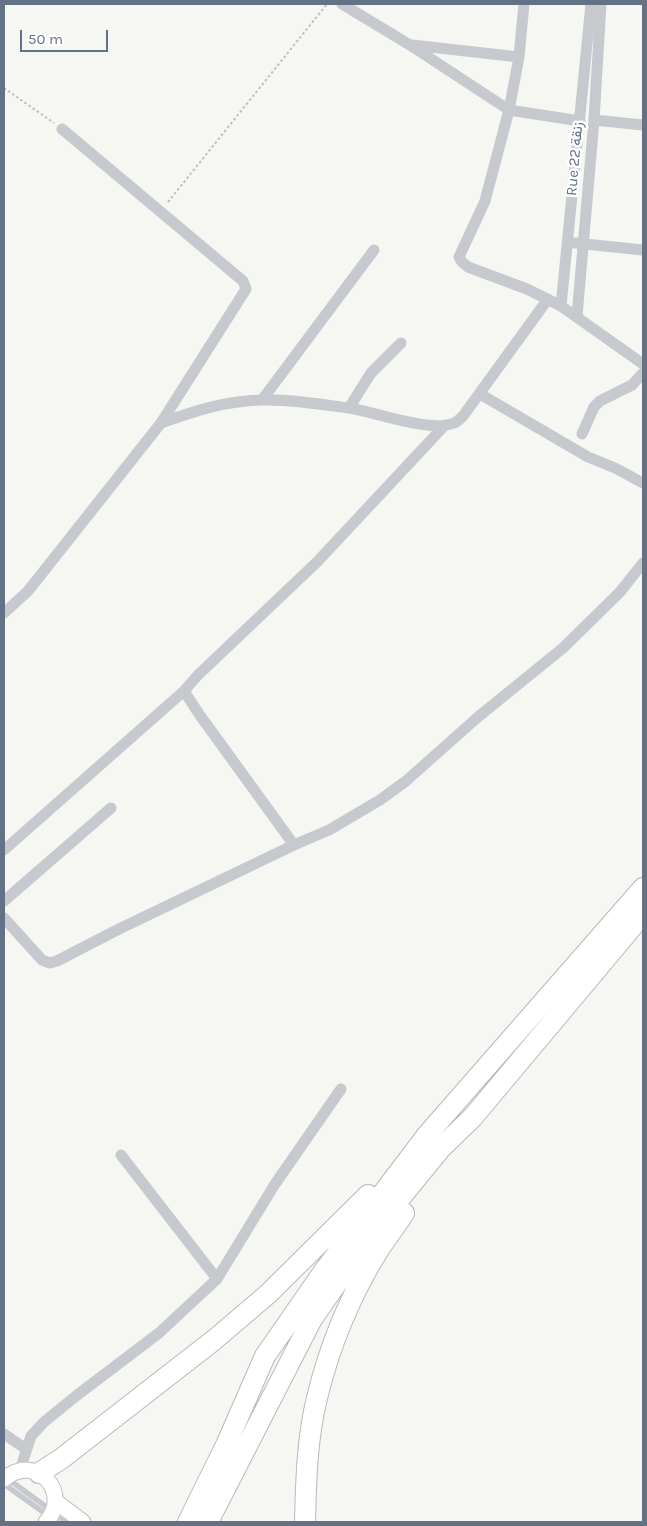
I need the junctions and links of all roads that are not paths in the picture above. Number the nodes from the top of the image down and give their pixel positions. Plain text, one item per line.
1 (345, 4) edge
2 (524, 4) edge
3 (591, 4) edge
4 (601, 4) edge
5 (410, 45) junction
6 (519, 57) junction
7 (509, 110) junction
8 (594, 120) junction
9 (580, 121) junction
10 (643, 125) edge
11 (62, 128) road end
12 (568, 242) junction
13 (643, 244) edge
14 (582, 245) junction
15 (374, 250) dead end
16 (643, 250) edge
17 (548, 299) junction
18 (561, 306) junction
19 (577, 316) junction
20 (401, 344) dead end
21 (643, 364) edge
22 (643, 373) edge
23 (480, 394) junction
24 (262, 400) junction
25 (349, 408) junction
26 (161, 423) junction
27 (445, 425) junction
28 (582, 434) dead end
29 (643, 483) edge
30 (643, 563) edge
31 (4, 614) edge
32 (184, 692) junction
33 (111, 808) dead end
34 (294, 845) junction
35 (4, 850) edge
36 (643, 888) edge
37 (4, 901) edge
38 (643, 914) edge
39 (4, 918) edge
40 (341, 1089) dead end
41 (473, 1117) junction
42 (427, 1134) junction
43 (121, 1155) dead end
44 (217, 1278) junction
45 (4, 1434) edge
46 (26, 1449) junction
47 (11, 1475) edge
48 (52, 1515) edge
49 (67, 1522) edge
50 (83, 1522) edge
51 (188, 1522) edge
52 (208, 1522) edge
53 (305, 1522) edge

1 - 5 street
2 - 6 street
3 - 9 street, Rue 22 زنقة
4 - 8 street, Rue 22 زنقة
5 - 6 street
5 - 7 street
6 - 7 street
7 - 9 street
7 - 17 street
8 - 10 street
8 - 14 street, Rue 22 زنقة
9 - 12 street, Rue 22 زنقة
11 - 26 street
12 - 14 street
12 - 18 street, Rue 22 زنقة
13 - 16 street
14 - 16 street
14 - 19 street, Rue 22 زنقة
15 - 24 street
17 - 18 street
17 - 23 street
18 - 19 street
19 - 21 street
20 - 25 street
22 - 28 street
23 - 27 street
23 - 29 street
24 - 25 street
24 - 26 street
25 - 27 street
26 - 31 street
27 - 32 street
30 - 34 street
32 - 34 street
32 - 35 street
33 - 37 street
34 - 39 street
36 - 42 highway
38 - 41 highway
40 - 44 street
41 - 52 highway
41 - 53 highway
42 - 47 highway
42 - 51 highway
43 - 44 street
44 - 46 street
45 - 46 street
46 - 47 street
47 - 48 lane
47 - 48 main road
48 - 49 lane
48 - 50 main road

